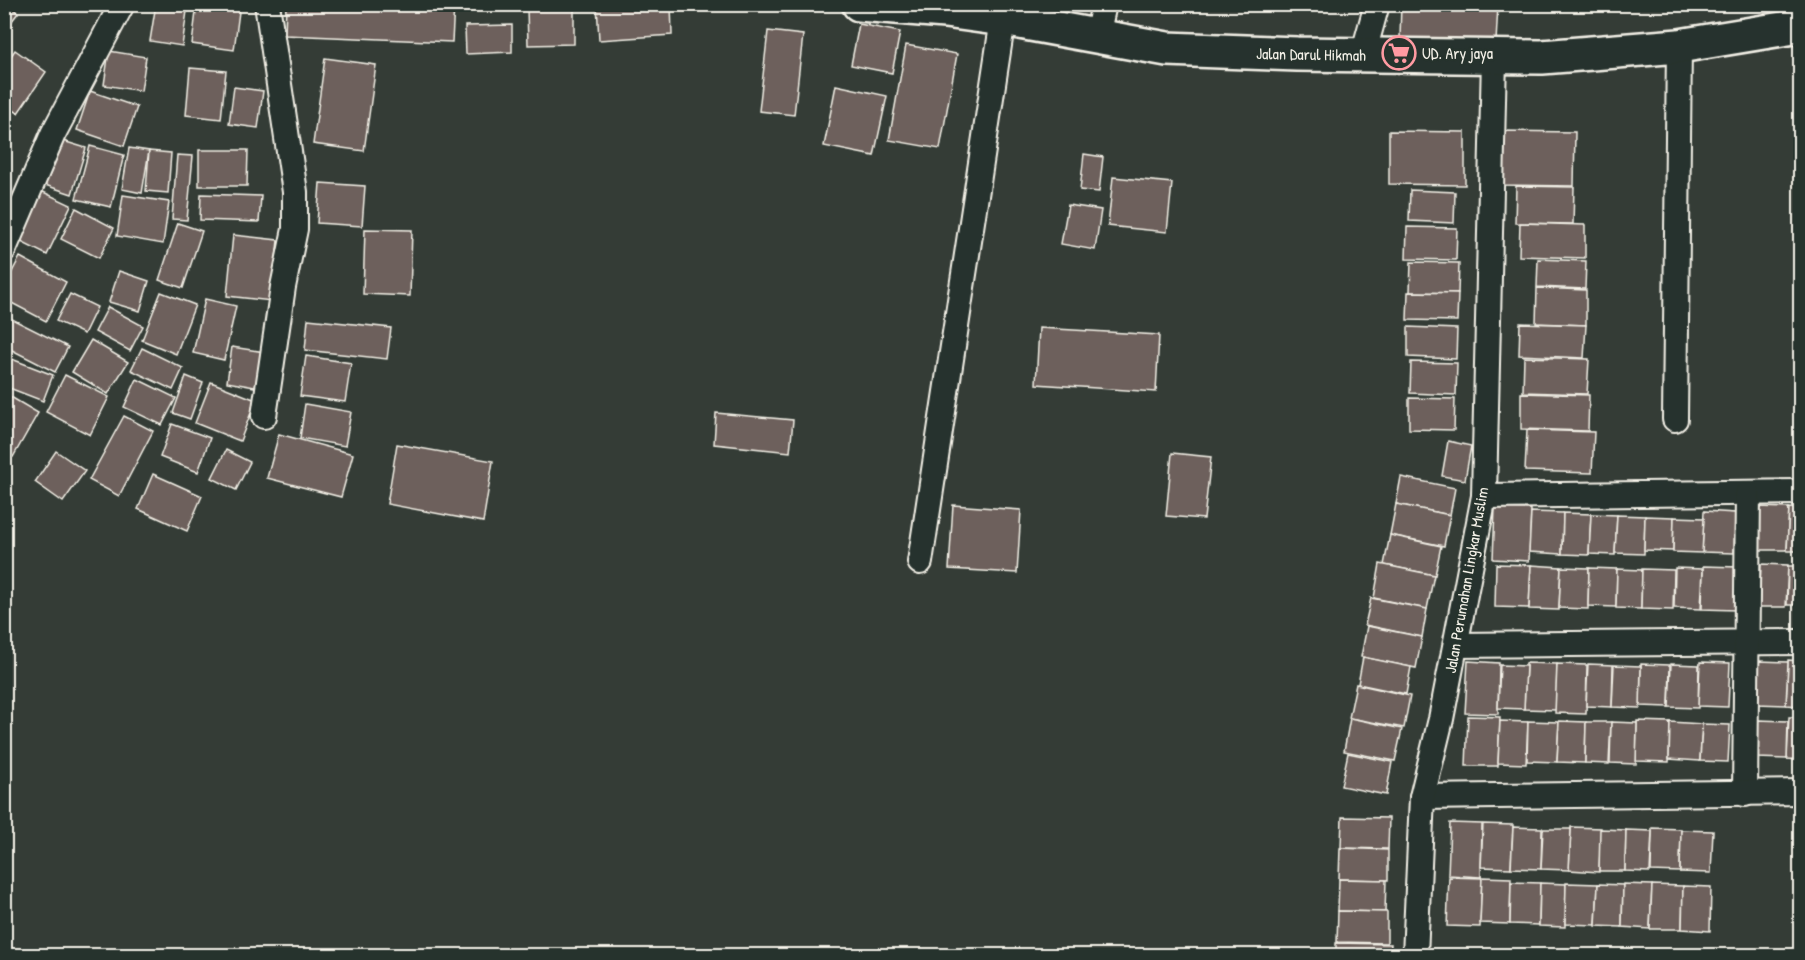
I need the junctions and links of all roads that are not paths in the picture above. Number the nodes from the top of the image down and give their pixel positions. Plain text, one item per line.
1 (122, 4) edge
2 (267, 4) edge
3 (859, 4) edge
4 (1377, 4) edge
5 (946, 8) edge
6 (1101, 16) edge
7 (1003, 19) junction
8 (1800, 26) edge
9 (1679, 46) junction
10 (1363, 55) junction
11 (1494, 57) junction
12 (4, 249) edge
13 (264, 417) dead end
14 (1675, 419) dead end
15 (1800, 492) edge
16 (1748, 493) junction
17 (1484, 496) junction
18 (920, 562) dead end
19 (1747, 642) junction
20 (1800, 642) edge
21 (1456, 645) junction
22 (1800, 792) edge
23 (1745, 794) junction
24 (1422, 796) junction
25 (1415, 956) edge

1 - 12 street
2 - 13 street
3 - 5 street, Jalan Darul Hikmah
4 - 10 street
5 - 7 street, Jalan Darul Hikmah
6 - 7 street, Jalan Darul Hikmah
6 - 10 street, Jalan Darul Hikmah
7 - 18 street
8 - 9 street, Jalan Darul Hikmah
9 - 11 street, Jalan Darul Hikmah
9 - 14 street
10 - 11 street, Jalan Darul Hikmah
11 - 17 street, Jalan Perumahan Lingkar Muslim
15 - 16 street
16 - 17 street
16 - 19 street
17 - 21 street, Jalan Perumahan Lingkar Muslim
19 - 20 street
19 - 21 street
19 - 23 street
21 - 24 street, Jalan Perumahan Lingkar Muslim
22 - 23 street
23 - 24 street
24 - 25 street, Jalan Perumahan Lingkar Muslim

